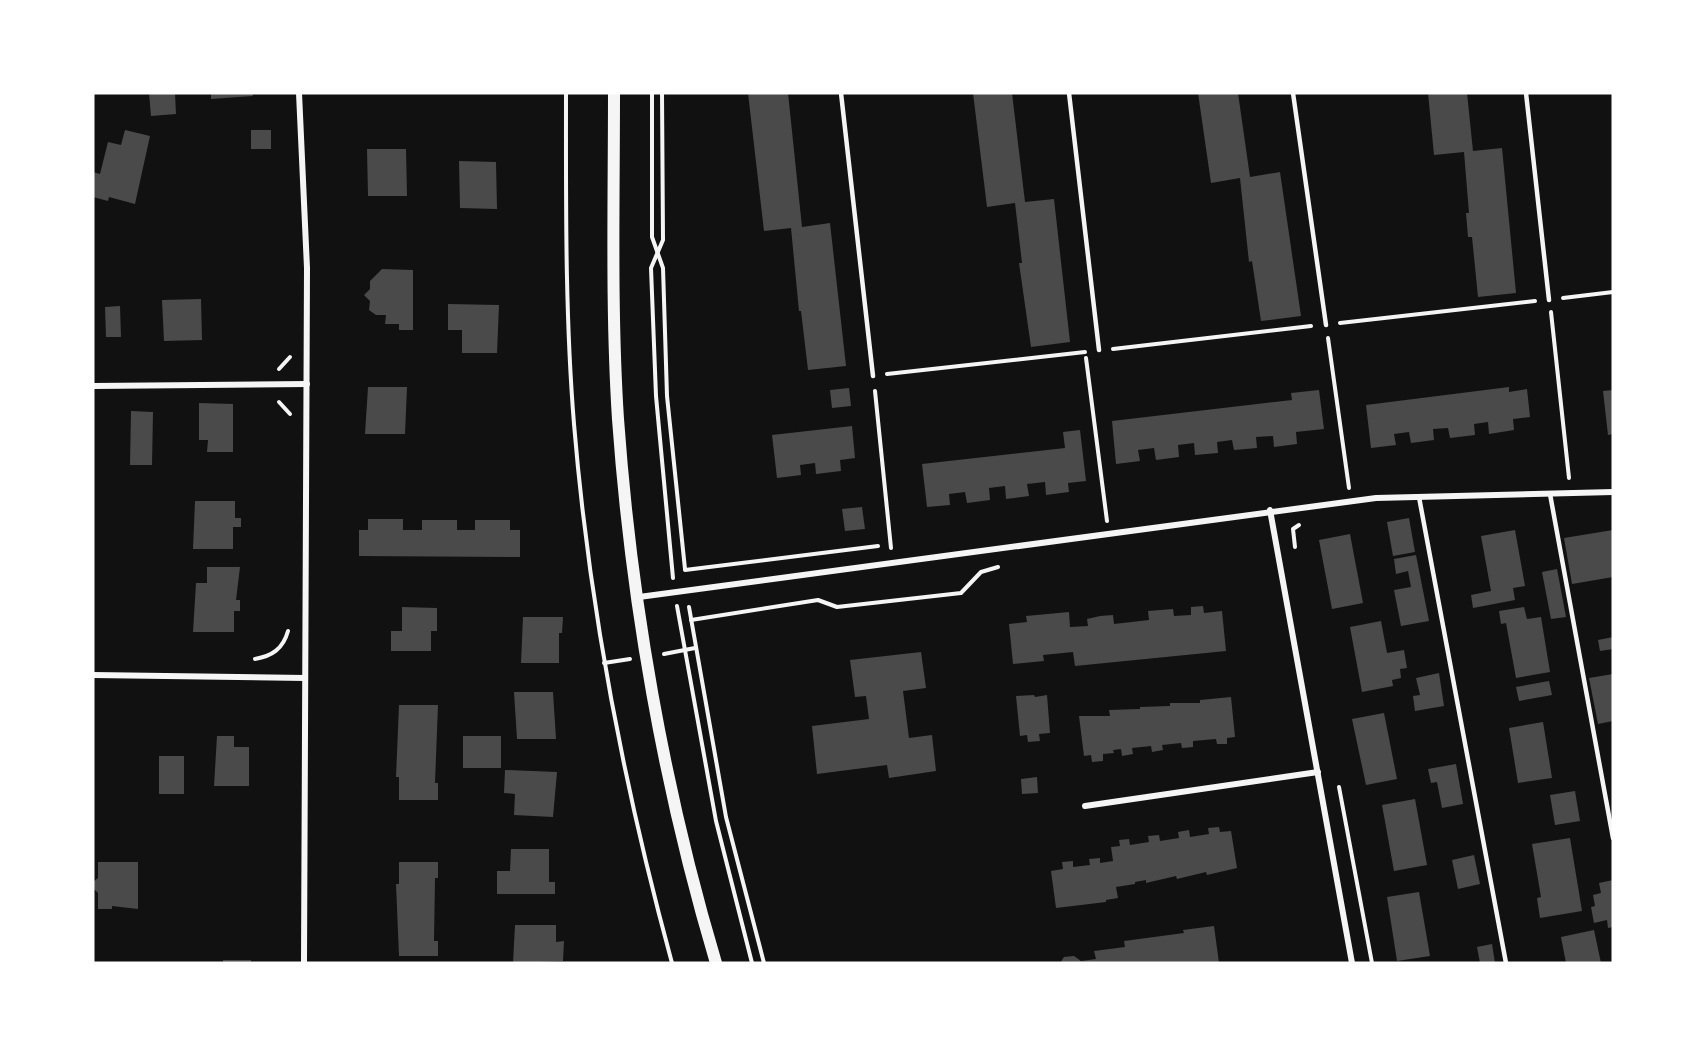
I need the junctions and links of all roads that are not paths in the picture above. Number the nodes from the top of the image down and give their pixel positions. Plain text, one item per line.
1 (299, 93) edge
2 (614, 93) edge
3 (841, 93) edge
4 (1069, 93) edge
5 (1293, 93) edge
6 (1526, 93) edge
7 (1549, 300) road end
8 (1326, 325) road end
9 (1099, 350) road end
10 (873, 376) road end
11 (307, 384) junction
12 (93, 386) edge
13 (1613, 492) edge
14 (1550, 494) junction
15 (1419, 497) junction
16 (1270, 510) junction
17 (639, 597) junction
18 (93, 675) edge
19 (305, 678) junction
20 (1318, 772) junction
21 (1085, 806) dead end
22 (1613, 838) edge
23 (304, 963) edge
24 (716, 963) edge
25 (1352, 963) edge
26 (1506, 963) edge

1 - 11 street
2 - 17 main road
3 - 10 lane
4 - 9 lane
5 - 8 lane
6 - 7 lane
11 - 12 street
11 - 19 street
13 - 14 street
14 - 15 street
14 - 22 lane
15 - 16 street
15 - 26 lane
16 - 17 street
16 - 20 street
17 - 24 main road
18 - 19 street
19 - 23 street
20 - 21 street
20 - 25 street

